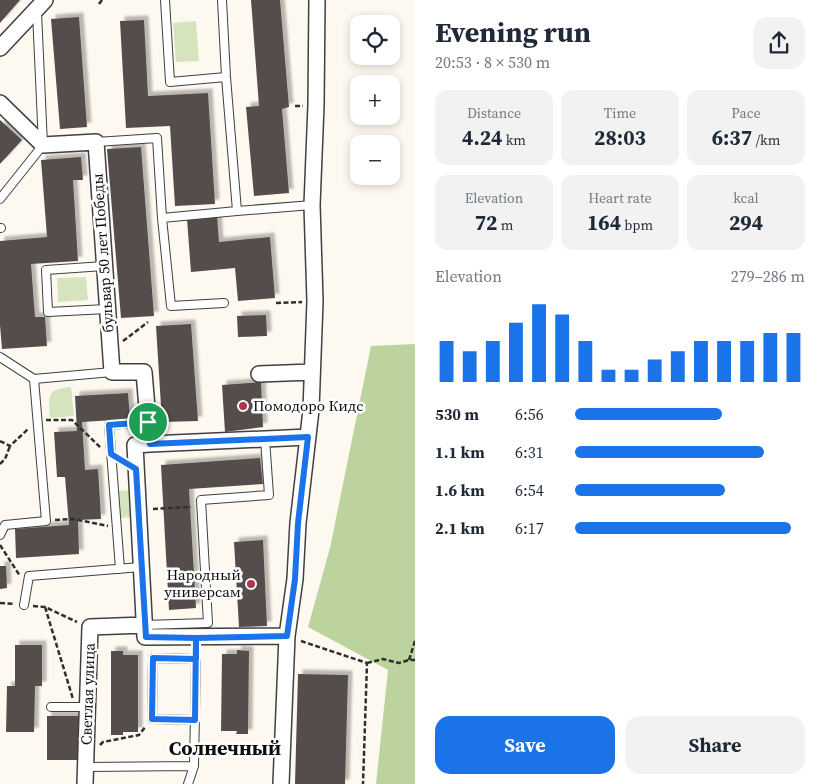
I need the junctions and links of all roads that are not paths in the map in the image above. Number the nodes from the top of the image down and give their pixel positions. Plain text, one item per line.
1 (165, 0) edge
2 (222, 0) edge
3 (317, 0) edge
4 (41, 4) edge
5 (0, 48) edge
6 (226, 77) junction
7 (0, 103) edge
8 (96, 142) junction
9 (43, 145) junction
10 (0, 199) edge
11 (312, 205) junction
12 (237, 211) junction
13 (162, 218) junction
14 (104, 266) junction
15 (224, 303) dead end
16 (107, 309) junction
17 (0, 357) edge
18 (112, 372) junction
19 (312, 372) junction
20 (259, 374) dead end
21 (34, 379) junction
22 (148, 422) junction
23 (308, 437) junction
24 (265, 440) junction
25 (142, 444) junction
26 (0, 535) edge
27 (141, 567) junction
28 (120, 569) junction
29 (24, 605) road end
30 (144, 625) junction
31 (287, 636) junction
32 (196, 638) junction
33 (196, 659) junction
34 (51, 707) dead end
35 (82, 707) junction
36 (195, 720) junction
37 (86, 762) junction
38 (194, 766) junction
39 (86, 784) edge
40 (188, 784) edge
41 (281, 784) edge

1 - 6 lane
2 - 6 lane
3 - 11 street
4 - 5 street
4 - 9 lane
6 - 12 lane
7 - 9 street
8 - 9 street
8 - 13 lane
8 - 14 street, бульвар 50 лет Победы
9 - 10 lane
11 - 12 lane
11 - 19 street
12 - 13 lane
13 - 15 lane
14 - 16 street, бульвар 50 лет Победы
14 - 16 lane
16 - 18 street, бульвар 50 лет Победы
17 - 21 lane
18 - 21 lane
18 - 22 street
19 - 20 street
19 - 23 street
21 - 26 lane
22 - 25 street
22 - 28 lane
23 - 24 street
23 - 31 street
24 - 25 street
24 - 30 lane
25 - 27 street
27 - 28 lane
27 - 30 street
28 - 29 lane
30 - 32 street
30 - 35 street, Светлая улица
31 - 32 street
31 - 41 street
32 - 33 lane
33 - 36 lane
33 - 36 lane
34 - 35 lane
35 - 37 street, Светлая улица
36 - 38 lane
37 - 38 lane
37 - 39 street, Светлая улица
38 - 40 lane

